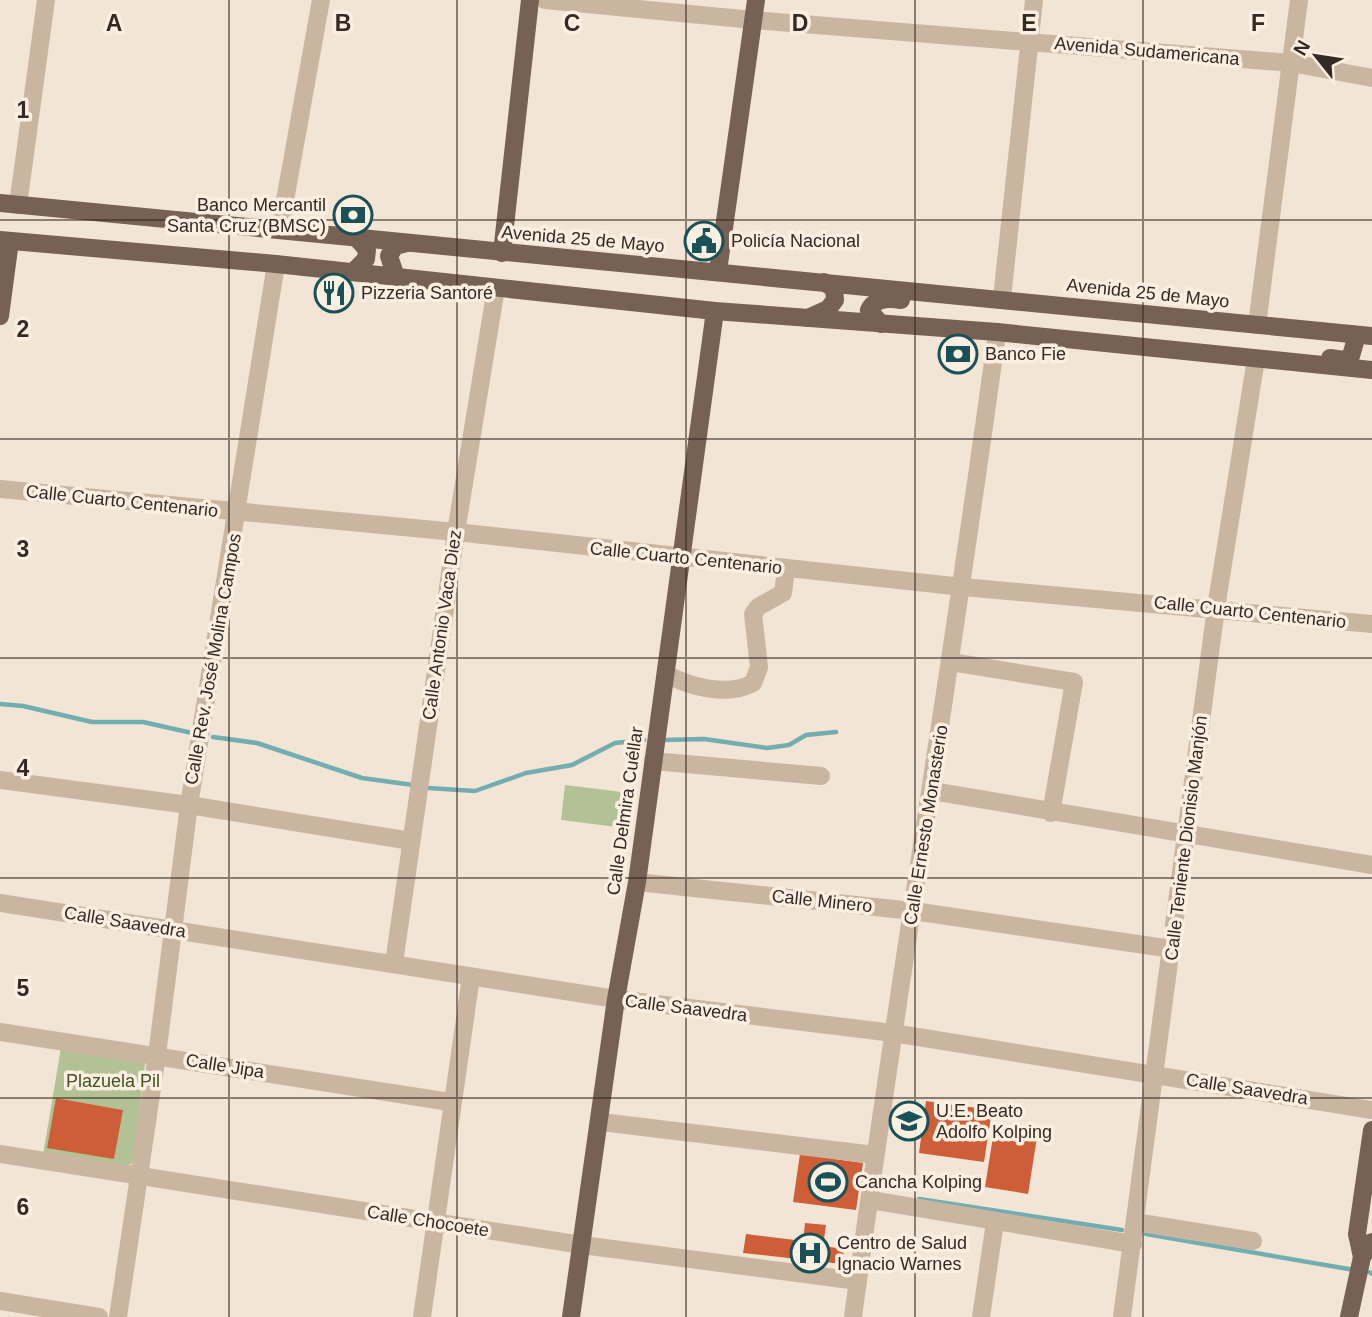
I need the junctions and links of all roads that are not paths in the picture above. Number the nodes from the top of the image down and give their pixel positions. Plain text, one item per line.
1 (46, 0) edge
2 (321, 0) edge
3 (530, 0) edge
4 (545, 0) edge
5 (756, 0) edge
6 (1034, 0) edge
7 (1299, 0) edge
8 (753, 20) junction
9 (1027, 41) junction
10 (1291, 63) junction
11 (1372, 78) edge
12 (9, 204) edge
13 (280, 228) junction
14 (356, 237) junction
15 (5, 241) edge
16 (407, 243) junction
17 (502, 253) junction
18 (276, 264) junction
19 (718, 271) junction
20 (353, 272) junction
21 (396, 277) junction
22 (824, 282) junction
23 (496, 288) junction
24 (943, 296) junction
25 (1002, 299) junction
26 (715, 311) junction
27 (0, 316) edge
28 (808, 318) junction
29 (881, 324) junction
30 (1257, 325) junction
31 (997, 332) junction
32 (1351, 334) junction
33 (1372, 336) edge
34 (1256, 359) junction
35 (1290, 362) junction
36 (1372, 370) edge
37 (0, 489) edge
38 (238, 513) junction
39 (456, 532) junction
40 (682, 558) junction
41 (786, 569) junction
42 (963, 587) junction
43 (1216, 608) junction
44 (1372, 624) edge
45 (951, 663) junction
46 (666, 674) junction
47 (653, 761) junction
48 (821, 776) dead end
49 (0, 780) edge
50 (932, 791) junction
51 (189, 805) junction
52 (1052, 813) junction
53 (1188, 832) junction
54 (411, 841) junction
55 (1372, 865) edge
56 (637, 882) junction
57 (0, 903) edge
58 (914, 911) junction
59 (173, 929) junction
60 (1172, 949) junction
61 (394, 963) junction
62 (471, 977) junction
63 (616, 999) junction
64 (0, 1032) edge
65 (893, 1033) junction
66 (156, 1055) junction
67 (1155, 1074) junction
68 (450, 1101) junction
69 (1372, 1110) edge
70 (601, 1122) junction
71 (1372, 1130) edge
72 (0, 1154) edge
73 (875, 1155) junction
74 (139, 1175) junction
75 (871, 1200) junction
76 (995, 1222) junction
77 (1135, 1222) junction
78 (434, 1223) junction
79 (1253, 1241) dead end
80 (1132, 1244) junction
81 (582, 1245) junction
82 (1368, 1253) edge
83 (858, 1281) junction
84 (0, 1301) edge
85 (99, 1317) edge
86 (118, 1317) edge
87 (422, 1317) edge
88 (571, 1317) edge
89 (853, 1317) edge
90 (981, 1317) edge
91 (1122, 1317) edge
92 (1349, 1317) edge

1 - 12 street
2 - 13 street
3 - 17 main road
4 - 8 street, Avenida Sudamericana
5 - 8 main road
6 - 9 street
7 - 10 street
8 - 9 street, Avenida Sudamericana
8 - 19 main road
9 - 10 street, Avenida Sudamericana
9 - 25 street
10 - 11 street, Avenida Sudamericana
10 - 30 street
12 - 13 main road, Avenida 25 de Mayo
13 - 14 main road, Avenida 25 de Mayo
14 - 16 main road, Avenida 25 de Mayo
14 - 20 main road
15 - 18 main road
15 - 27 main road
16 - 17 main road, Avenida 25 de Mayo
16 - 21 main road
17 - 19 main road, Avenida 25 de Mayo
18 - 20 main road
18 - 38 street, Calle Rev. José Molina Campos
19 - 22 main road, Avenida 25 de Mayo
20 - 21 main road
21 - 23 main road
22 - 24 main road, Avenida 25 de Mayo
22 - 28 main road
23 - 26 main road
23 - 39 street, Calle Antonio Vaca Diez
24 - 25 main road, Avenida 25 de Mayo
24 - 29 main road
25 - 30 main road, Avenida 25 de Mayo
26 - 28 main road
26 - 40 main road, Calle Delmira Cuéllar
28 - 29 main road
29 - 31 main road
30 - 32 main road, Avenida 25 de Mayo
31 - 34 main road
31 - 42 street, Calle Ernesto Monasterio
32 - 33 main road, Avenida 25 de Mayo
32 - 35 main road
34 - 35 main road
34 - 43 street, Calle Teniente Dionisio Manjón
35 - 36 main road
37 - 38 street, Calle Cuarto Centenario
38 - 39 street, Calle Cuarto Centenario
38 - 51 street, Calle Rev. José Molina Campos
39 - 40 street, Calle Cuarto Centenario
39 - 54 street, Calle Antonio Vaca Diez
40 - 41 street, Calle Cuarto Centenario
40 - 46 main road, Calle Delmira Cuéllar
41 - 42 street, Calle Cuarto Centenario
41 - 46 street
42 - 43 street, Calle Cuarto Centenario
42 - 45 street, Calle Ernesto Monasterio
43 - 44 street, Calle Cuarto Centenario
43 - 53 street, Calle Teniente Dionisio Manjón
45 - 50 street, Calle Ernesto Monasterio
45 - 52 street
46 - 47 main road, Calle Delmira Cuéllar
47 - 48 street
47 - 56 main road, Calle Delmira Cuéllar
49 - 51 street
50 - 52 street
50 - 58 street, Calle Ernesto Monasterio
51 - 54 street
51 - 59 street, Calle Rev. José Molina Campos
52 - 53 street
53 - 55 street
53 - 60 street, Calle Teniente Dionisio Manjón
54 - 61 street, Calle Antonio Vaca Diez
56 - 58 street, Calle Minero
56 - 63 main road, Calle Delmira Cuéllar
57 - 59 street, Calle Saavedra
58 - 60 street, Calle Minero
58 - 65 street, Calle Ernesto Monasterio
59 - 61 street, Calle Saavedra
59 - 66 street, Calle Rev. José Molina Campos
60 - 67 street, Calle Teniente Dionisio Manjón
61 - 62 street, Calle Saavedra
62 - 63 street, Calle Saavedra
62 - 68 street
63 - 65 street, Calle Saavedra
63 - 70 main road, Calle Delmira Cuéllar
64 - 66 street, Calle Jipa
65 - 67 street, Calle Saavedra
65 - 73 street, Calle Ernesto Monasterio
66 - 68 street, Calle Jipa
66 - 74 street, Calle Rev. José Molina Campos
67 - 69 street, Calle Saavedra
67 - 77 street, Calle Teniente Dionisio Manjón
68 - 78 street
70 - 73 street
70 - 81 main road, Calle Delmira Cuéllar
71 - 82 main road
72 - 74 street, Calle Chocoete
73 - 75 street, Calle Ernesto Monasterio
74 - 78 street, Calle Chocoete
74 - 86 street, Calle Rev. José Molina Campos
75 - 76 street
75 - 83 street, Calle Ernesto Monasterio
76 - 80 street
76 - 90 street
77 - 79 street
77 - 80 street, Calle Teniente Dionisio Manjón
78 - 81 street, Calle Chocoete
78 - 87 street
80 - 91 street, Calle Teniente Dionisio Manjón
81 - 83 street, Calle Chocoete
81 - 88 main road, Calle Delmira Cuéllar
82 - 92 main road
83 - 89 street, Calle Ernesto Monasterio
84 - 85 street

